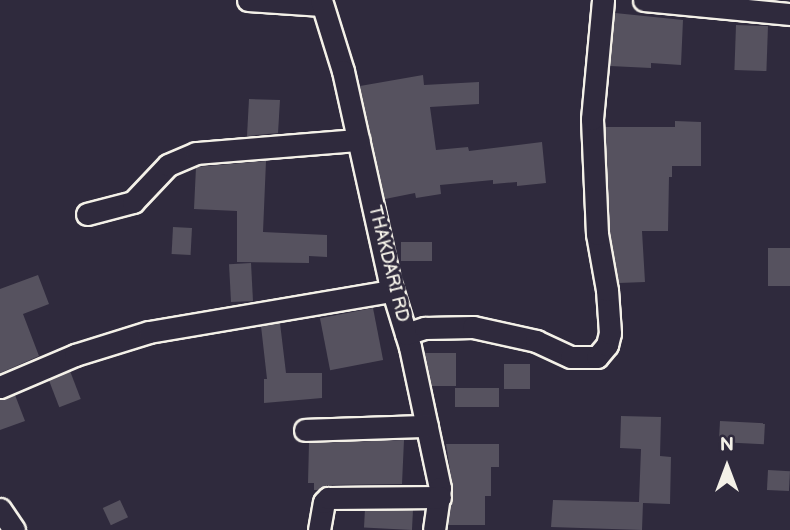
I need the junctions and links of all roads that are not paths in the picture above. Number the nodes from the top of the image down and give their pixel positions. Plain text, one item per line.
1 (248, 0) edge
2 (603, 0) edge
3 (644, 0) edge
4 (322, 2) edge
5 (790, 14) edge
6 (358, 140) junction
7 (87, 214) dead end
8 (393, 291) junction
9 (406, 334) junction
10 (0, 387) edge
11 (427, 426) junction
12 (304, 430) dead end
13 (440, 497) junction
14 (0, 509) edge
15 (14, 530) edge
16 (319, 530) edge
17 (434, 530) edge

1 - 4 street
2 - 9 street
3 - 5 street
4 - 6 street, THAKDARI RD
6 - 7 street
6 - 8 street, THAKDARI RD
8 - 9 street, THAKDARI RD
8 - 10 street
9 - 11 street, THAKDARI RD
11 - 12 street
11 - 13 street, THAKDARI RD
13 - 16 street
13 - 17 street, THAKDARI RD
14 - 15 street

